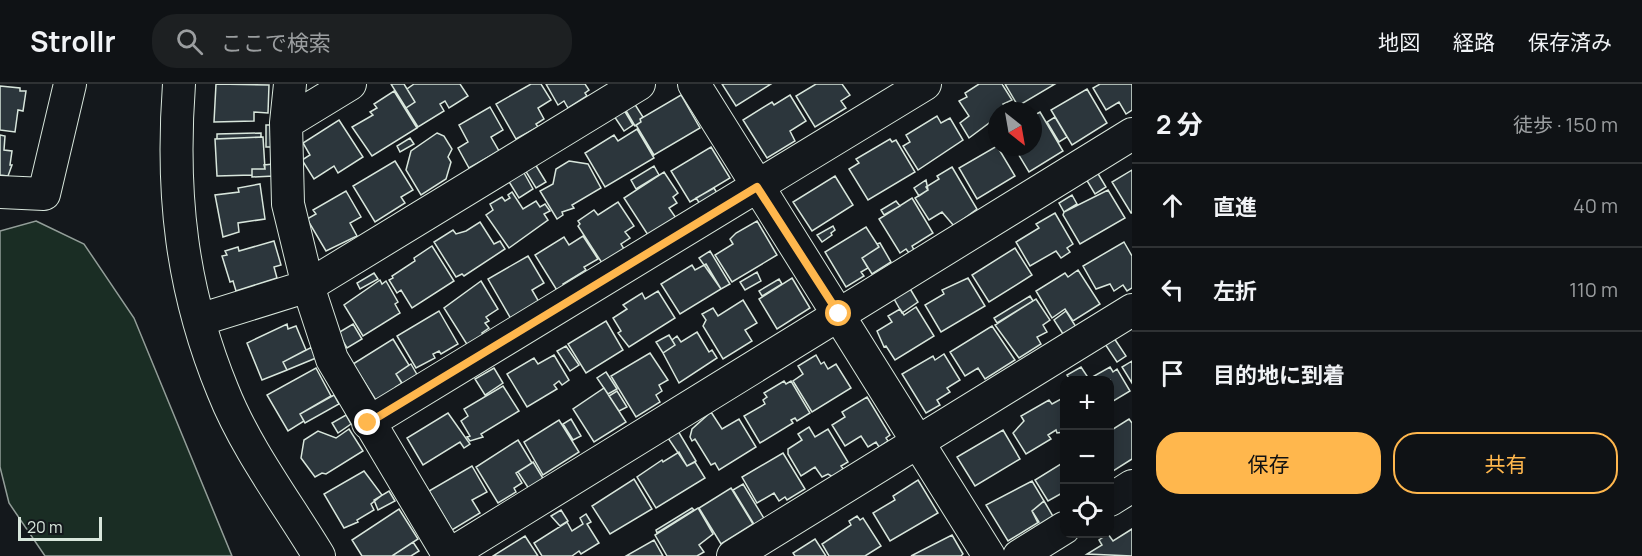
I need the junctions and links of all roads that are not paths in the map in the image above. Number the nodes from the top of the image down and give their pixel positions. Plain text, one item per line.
1 (70, 84) edge
2 (179, 84) edge
3 (290, 84) edge
4 (350, 84) edge
5 (639, 84) edge
6 (694, 84) edge
7 (925, 84) edge
8 (286, 123) junction
9 (1132, 134) edge
10 (757, 187) junction
11 (0, 192) edge
12 (308, 286) junction
13 (1132, 310) edge
14 (839, 314) junction
15 (199, 320) junction
16 (368, 423) junction
17 (917, 442) junction
18 (1132, 486) edge
19 (1114, 497) edge
20 (1060, 531) edge
21 (319, 556) edge
22 (449, 556) edge
23 (733, 556) edge
24 (989, 556) edge
25 (1019, 556) edge

1 - 11 street
2 - 15 street
3 - 8 street
4 - 8 street
5 - 12 street
6 - 10 street
7 - 10 street
8 - 12 street
9 - 14 street
10 - 14 street
10 - 16 street
12 - 15 street
12 - 16 street
13 - 17 street
14 - 17 street
14 - 22 street
15 - 21 street
16 - 22 street
17 - 23 street
17 - 24 street
18 - 19 street
20 - 25 street

